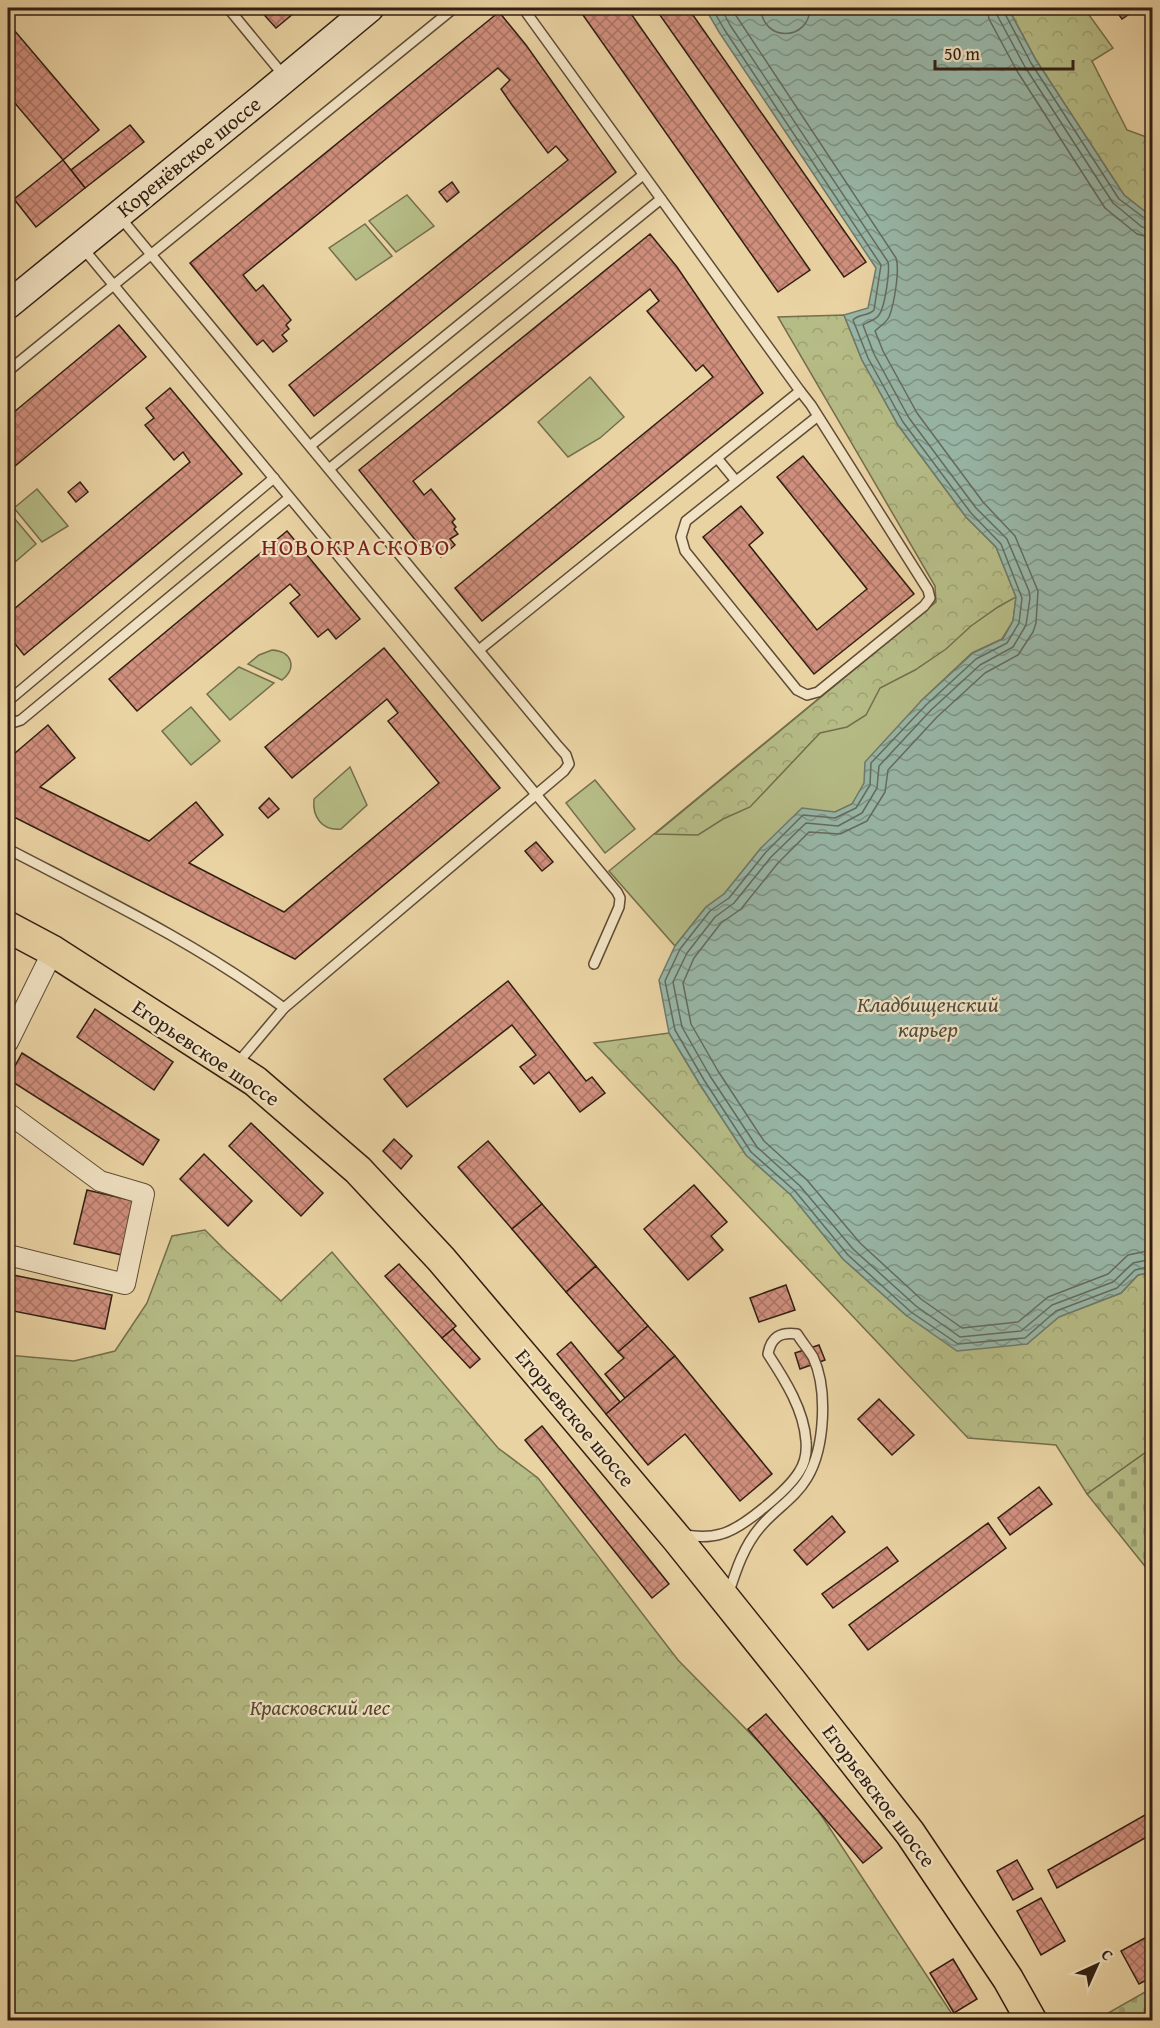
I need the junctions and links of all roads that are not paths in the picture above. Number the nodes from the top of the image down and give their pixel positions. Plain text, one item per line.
1 (228, 8) edge
2 (370, 8) edge
3 (453, 8) edge
4 (523, 8) edge
5 (286, 78) junction
6 (643, 175) junction
7 (661, 199) junction
8 (118, 215) junction
9 (80, 245) junction
10 (151, 254) junction
11 (113, 285) junction
12 (8, 305) edge
13 (8, 371) edge
14 (800, 391) junction
15 (818, 416) junction
16 (310, 446) junction
17 (717, 458) junction
18 (329, 469) junction
19 (274, 478) junction
20 (736, 481) junction
21 (289, 498) junction
22 (479, 651) junction
23 (8, 701) edge
24 (8, 717) edge
25 (536, 795) junction
26 (8, 849) edge
27 (8, 927) edge
28 (53, 951) junction
29 (594, 964) dead end
30 (284, 1008) junction
31 (8, 1042) edge
32 (234, 1068) junction
33 (8, 1113) edge
34 (8, 1255) edge
35 (672, 1533) junction
36 (727, 1600) junction
37 (1031, 2020) edge

1 - 5 lane
2 - 5 main road, Коренёвское шоссе
3 - 10 lane
4 - 6 lane
5 - 8 main road, Коренёвское шоссе
6 - 7 lane
6 - 16 lane
7 - 14 lane
7 - 18 lane
8 - 9 main road, Коренёвское шоссе
8 - 10 lane
9 - 11 lane
9 - 12 main road, Коренёвское шоссе
10 - 11 lane
10 - 16 lane
11 - 13 lane
11 - 19 lane
14 - 15 lane
14 - 17 lane
15 - 20 lane
15 - 20 lane
16 - 18 lane
17 - 20 lane
17 - 22 lane
18 - 22 lane
19 - 21 lane
19 - 23 lane
21 - 24 lane
21 - 25 lane
22 - 25 lane
25 - 29 lane
25 - 30 lane
26 - 30 lane
27 - 28 main road, Егорьевское шоссе
28 - 31 street
28 - 32 main road, Егорьевское шоссе
30 - 32 lane
32 - 35 main road, Егорьевское шоссе
33 - 34 street
35 - 36 main road, Егорьевское шоссе
35 - 36 lane
36 - 37 main road, Егорьевское шоссе

